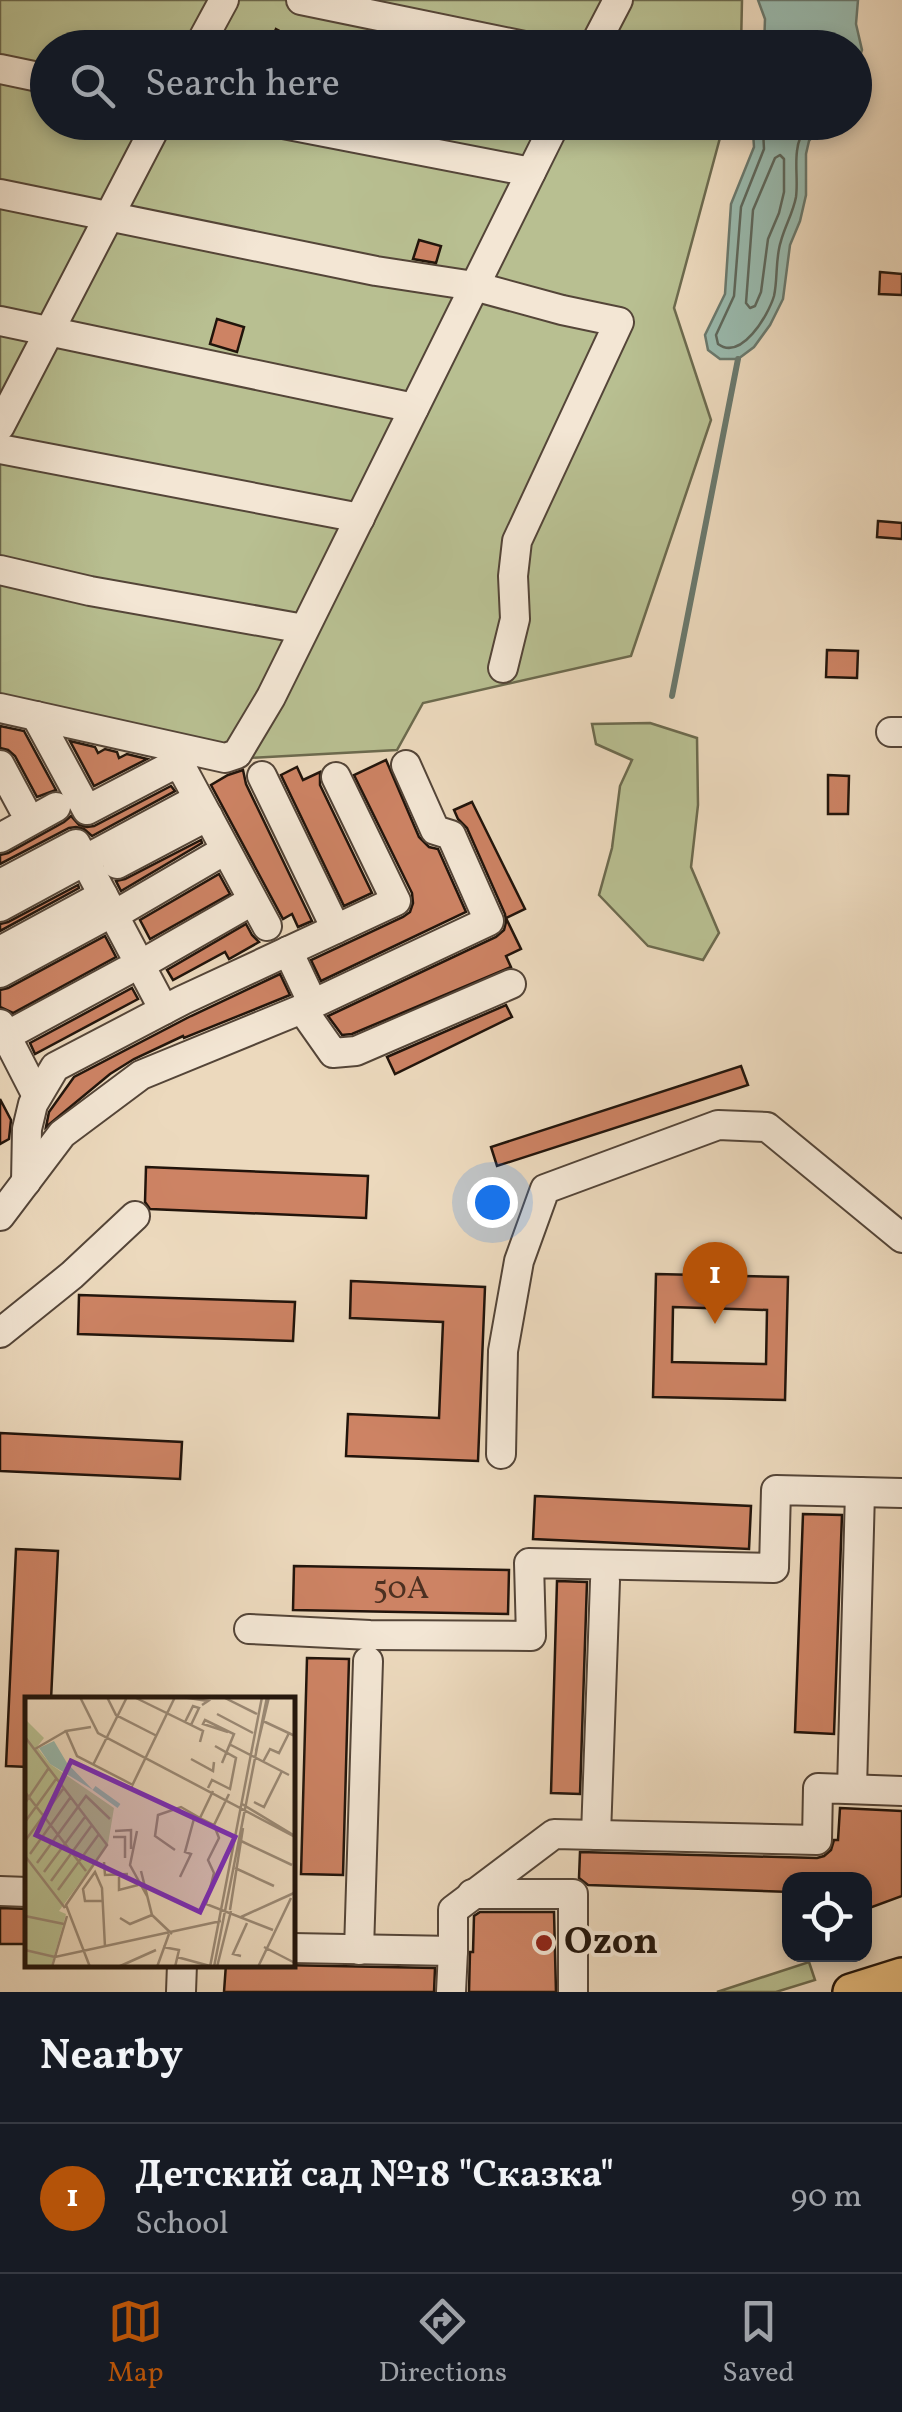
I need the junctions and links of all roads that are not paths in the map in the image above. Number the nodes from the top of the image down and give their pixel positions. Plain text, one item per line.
1 (224, 0) edge
2 (301, 0) edge
3 (618, 0) edge
4 (208, 30) edge
5 (447, 30) edge
6 (602, 30) edge
7 (0, 69) edge
8 (30, 75) edge
9 (149, 140) edge
10 (367, 140) edge
11 (547, 140) edge
12 (531, 172) junction
13 (0, 194) edge
14 (109, 217) junction
15 (474, 286) junction
16 (0, 320) edge
17 (50, 330) junction
18 (414, 408) junction
19 (0, 426) edge
20 (0, 449) edge
21 (360, 518) junction
22 (0, 570) edge
23 (304, 629) junction
24 (503, 668) dead end
25 (0, 696) edge
26 (0, 708) edge
27 (36, 716) junction
28 (243, 744) junction
29 (204, 753) junction
30 (0, 765) edge
31 (406, 765) dead end
32 (262, 776) dead end
33 (336, 777) dead end
34 (56, 807) dead end
35 (23, 808) dead end
36 (199, 810) junction
37 (0, 838) edge
38 (225, 861) junction
39 (78, 864) junction
40 (117, 864) dead end
41 (0, 884) edge
42 (243, 906) dead end
43 (0, 907) edge
44 (106, 910) junction
45 (143, 918) dead end
46 (267, 926) dead end
47 (336, 929) junction
48 (0, 950) edge
49 (292, 950) junction
50 (133, 962) junction
51 (0, 973) edge
52 (510, 984) dead end
53 (307, 1006) junction
54 (164, 1010) junction
55 (6, 1024) edge
56 (38, 1096) junction
57 (26, 1182) junction
58 (0, 1216) edge
59 (135, 1216) dead end
60 (902, 1238) edge
61 (0, 1333) edge
62 (501, 1454) dead end
63 (860, 1492) junction
64 (902, 1493) edge
65 (606, 1581) dead end
66 (249, 1629) dead end
67 (368, 1661) dead end
68 (852, 1790) junction
69 (902, 1791) edge
70 (596, 1835) junction
71 (472, 1894) junction
72 (295, 1948) edge
73 (360, 1950) junction
74 (453, 1951) junction
75 (182, 1967) edge
76 (902, 1976) edge
77 (181, 1992) edge
78 (451, 1992) edge
79 (573, 1992) edge
80 (851, 1992) edge

1 - 4 street
2 - 5 street
3 - 6 street
7 - 8 street
9 - 14 street
10 - 12 street
11 - 12 street
12 - 15 street
13 - 14 street
14 - 15 street
14 - 17 street
15 - 18 street
15 - 24 street
16 - 17 street
17 - 18 street
17 - 19 street
18 - 21 street
20 - 21 street
21 - 23 street
22 - 23 street
23 - 28 street
25 - 28 street
26 - 27 street
27 - 29 street
27 - 36 street
28 - 29 street
29 - 49 street
30 - 35 street
31 - 53 street
32 - 47 street
33 - 47 street
34 - 37 street
36 - 38 street
36 - 39 street
36 - 40 street
38 - 44 street
38 - 45 street
38 - 46 street
39 - 41 street
39 - 43 street
39 - 44 street
42 - 50 street
44 - 48 street
44 - 50 street
44 - 51 street
47 - 49 street
49 - 53 street
49 - 54 street
50 - 54 street
50 - 55 street
52 - 53 street
53 - 57 street
54 - 56 street
55 - 56 street
56 - 57 street
57 - 58 street
59 - 61 street
60 - 62 street
63 - 64 street
63 - 66 street
63 - 68 street
65 - 70 street
67 - 73 street
68 - 69 street
68 - 70 street
70 - 71 street
71 - 74 street
71 - 79 street
72 - 73 street
73 - 74 street
74 - 78 street
75 - 77 street
76 - 80 main road

